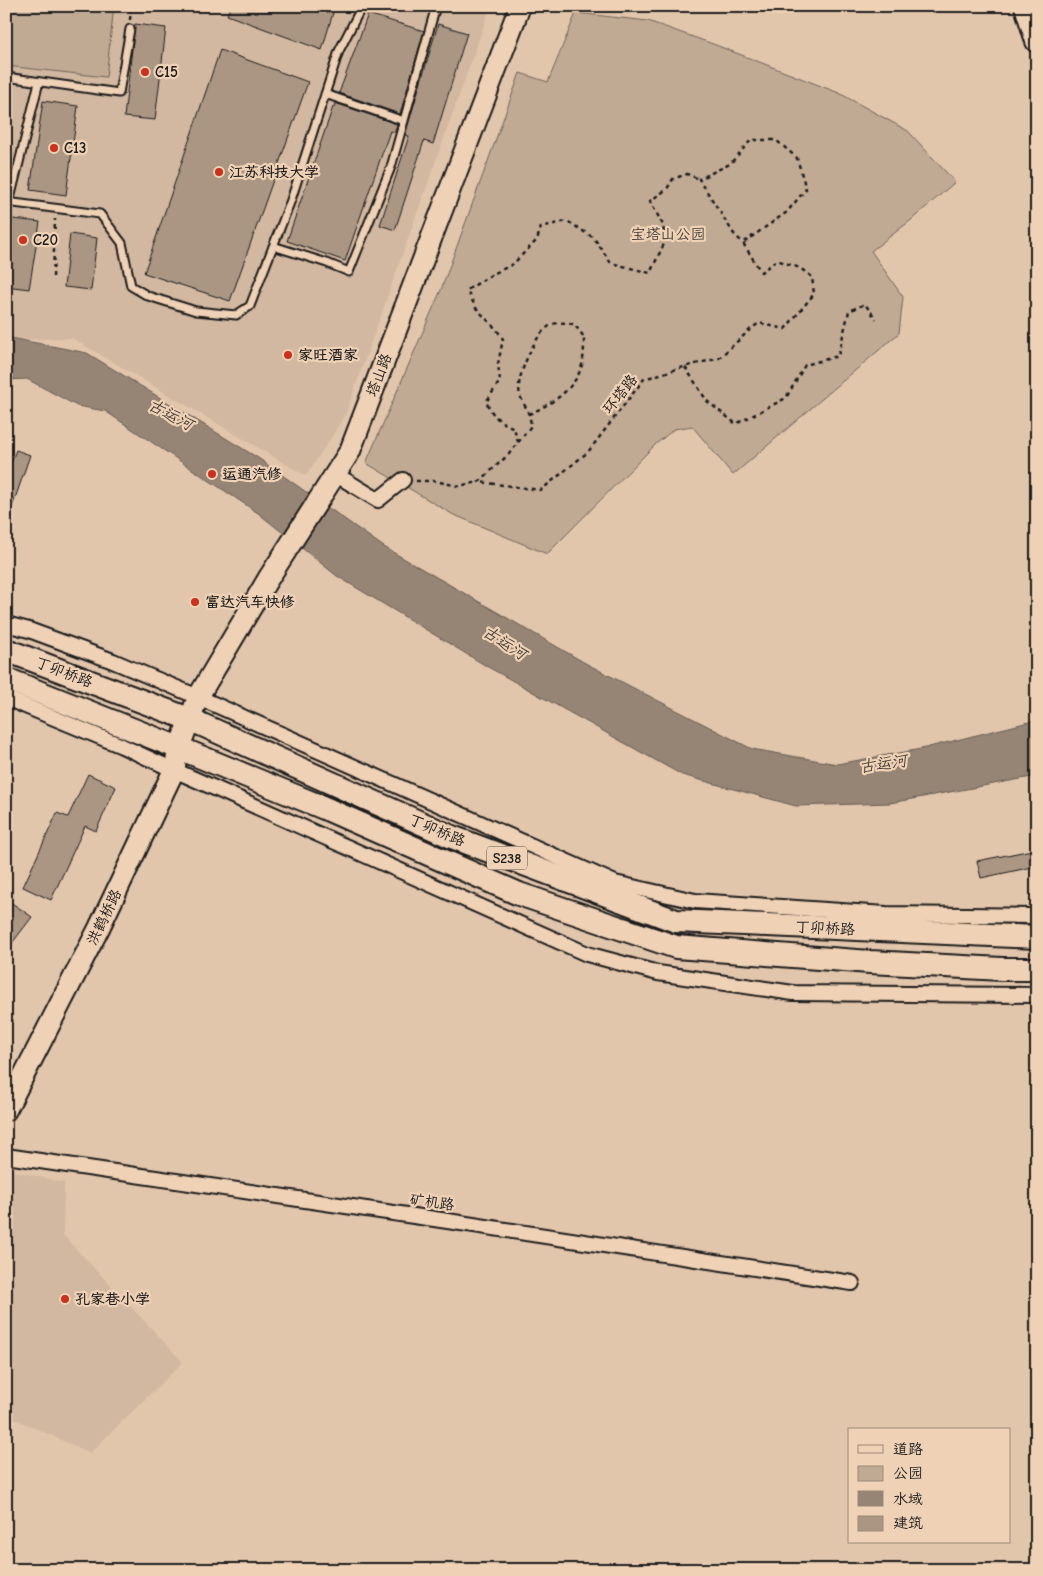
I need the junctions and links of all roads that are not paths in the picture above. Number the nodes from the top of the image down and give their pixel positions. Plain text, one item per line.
1 (362, 6) edge
2 (436, 6) edge
3 (520, 6) edge
4 (1026, 6) edge
5 (130, 30) road end
6 (1037, 41) edge
7 (6, 77) edge
8 (39, 82) junction
9 (325, 94) junction
10 (404, 121) junction
11 (8, 202) edge
12 (273, 246) junction
13 (335, 474) junction
14 (403, 480) road end
15 (6, 624) edge
16 (6, 650) edge
17 (6, 679) edge
18 (198, 697) junction
19 (6, 698) edge
20 (189, 719) junction
21 (179, 748) junction
22 (174, 770) junction
23 (1037, 916) edge
24 (1037, 937) edge
25 (1037, 969) edge
26 (1037, 995) edge
27 (6, 1110) edge
28 (6, 1156) edge
29 (852, 1283) dead end

1 - 9 lane
2 - 10 lane
3 - 13 street, 塔山路
4 - 6 main road
5 - 8 lane
7 - 8 lane
8 - 11 lane
9 - 10 lane
9 - 12 lane
10 - 12 lane
11 - 12 lane
13 - 14 street
13 - 18 street, 塔山路
15 - 18 street
16 - 20 main road, 丁卯桥路 / S238
17 - 21 main road, 丁卯桥路 / S238
18 - 20 street, 塔山路
18 - 23 street
19 - 22 street
20 - 21 street, 洪鹤桥路
20 - 24 main road, 丁卯桥路 / S238
21 - 22 street, 洪鹤桥路
21 - 25 main road, 丁卯桥路 / S238
22 - 26 street
22 - 27 street, 洪鹤桥路
28 - 29 street, 矿机路

